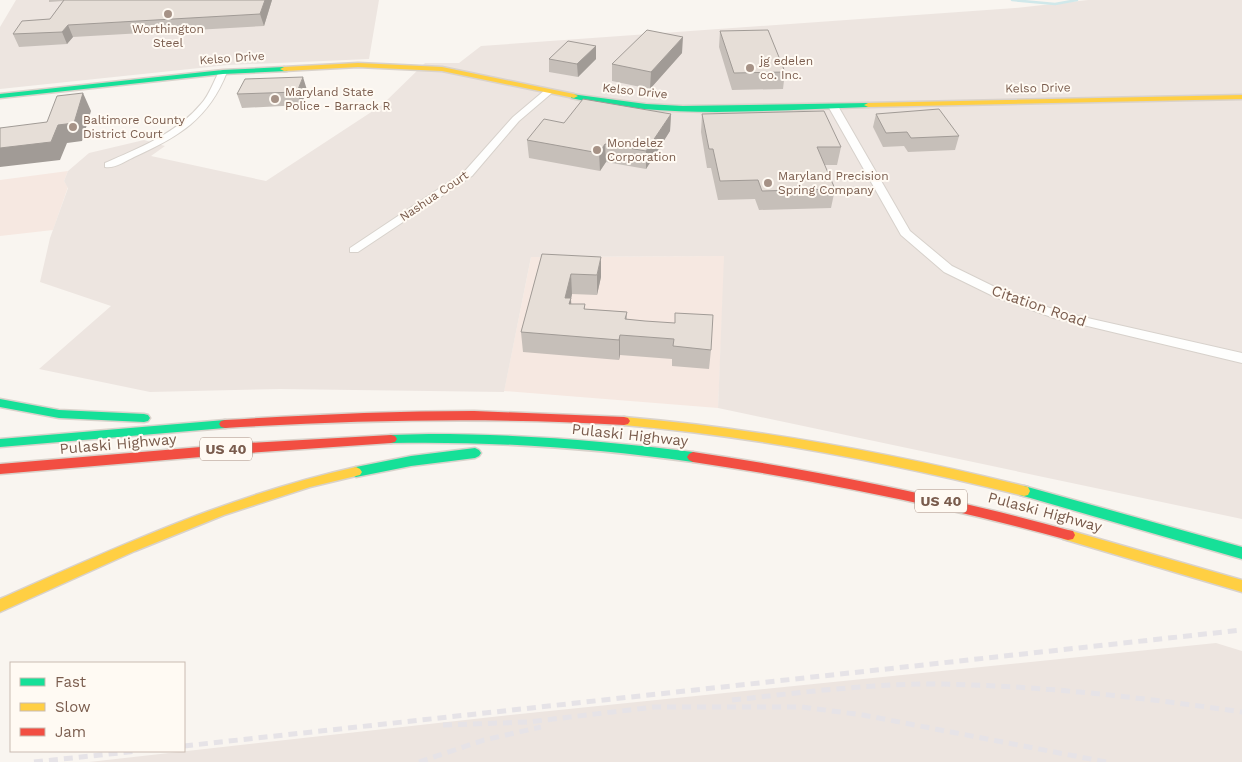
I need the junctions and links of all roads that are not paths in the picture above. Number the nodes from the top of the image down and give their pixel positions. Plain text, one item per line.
1 (223, 72) junction
2 (548, 92) junction
3 (2, 95) edge
4 (1242, 97) edge
5 (833, 106) junction
6 (109, 165) dead end
7 (354, 250) dead end
8 (1242, 358) edge
9 (0, 403) edge
10 (279, 420) junction
11 (597, 434) junction
12 (0, 443) edge
13 (0, 468) edge
14 (1242, 552) edge
15 (1239, 585) edge
16 (0, 606) edge

1 - 2 main road, Kelso Drive
1 - 3 main road, Kelso Drive
1 - 6 street
2 - 5 main road, Kelso Drive
2 - 7 street, Nashua Court
4 - 5 main road, Kelso Drive
5 - 8 street, Citation Road
9 - 10 main road
10 - 11 main road, Pulaski Highway / US 40
10 - 12 main road, Pulaski Highway / US 40
11 - 13 main road, Pulaski Highway / US 40
11 - 14 main road, Pulaski Highway / US 40
11 - 15 main road, Pulaski Highway / US 40
11 - 16 main road

